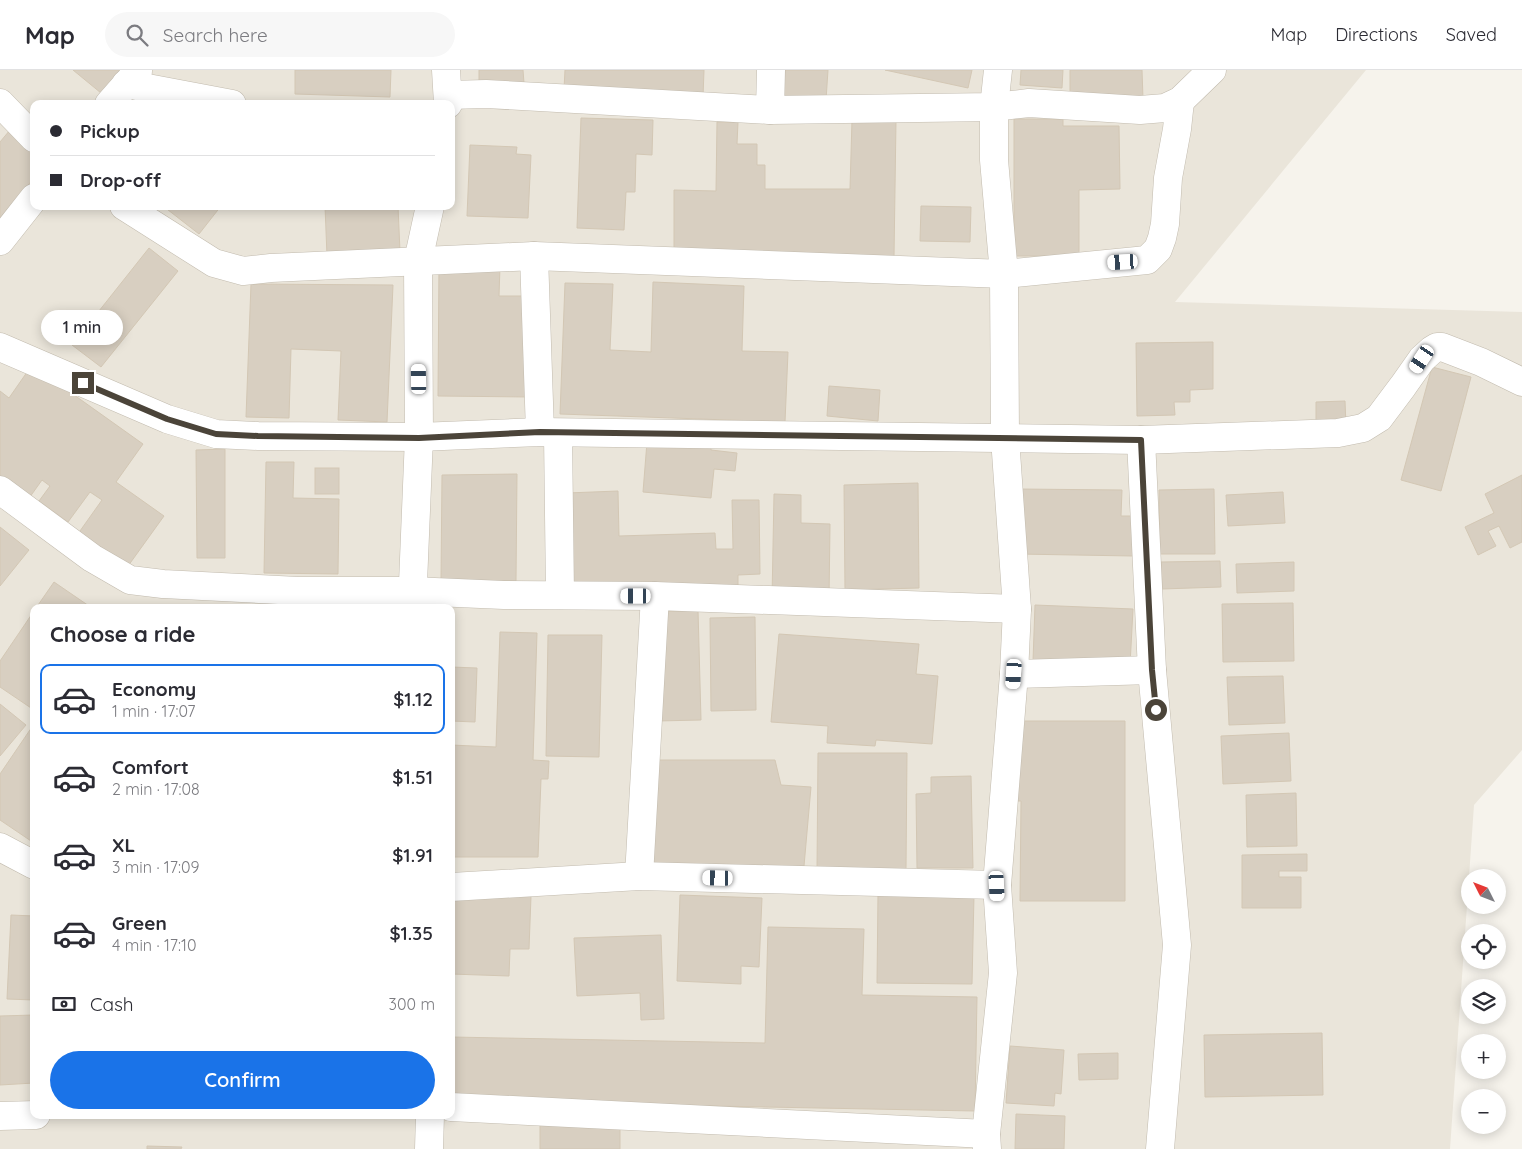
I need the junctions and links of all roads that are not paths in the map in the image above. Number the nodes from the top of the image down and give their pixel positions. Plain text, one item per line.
1 (771, 70) edge
2 (998, 70) edge
3 (1212, 70) edge
4 (125, 86) edge
5 (447, 89) edge
6 (208, 100) edge
7 (1180, 100) junction
8 (0, 103) edge
9 (994, 107) junction
10 (770, 110) junction
11 (30, 134) edge
12 (30, 203) edge
13 (130, 210) edge
14 (429, 210) edge
15 (0, 241) edge
16 (534, 256) junction
17 (418, 261) junction
18 (1004, 274) junction
19 (0, 347) edge
20 (1522, 382) edge
21 (549, 433) junction
22 (419, 438) junction
23 (1005, 438) junction
24 (1141, 440) junction
25 (0, 490) edge
26 (560, 595) junction
27 (655, 596) junction
28 (412, 599) edge
29 (1017, 609) junction
30 (1152, 670) junction
31 (1014, 674) junction
32 (0, 847) edge
33 (30, 864) edge
34 (638, 876) junction
35 (997, 886) junction
36 (455, 887) edge
37 (455, 1107) edge
38 (30, 1115) edge
39 (0, 1116) edge
40 (430, 1119) edge
41 (987, 1142) edge
42 (429, 1149) edge
43 (1160, 1149) edge

1 - 10 street
2 - 9 street
3 - 7 street
4 - 6 street
5 - 10 street
7 - 9 street
7 - 18 street
8 - 11 street
9 - 10 street
9 - 18 street
12 - 15 street
13 - 17 street
14 - 17 street
16 - 17 street
16 - 18 street
16 - 21 street
17 - 22 street
18 - 23 street
19 - 22 street
20 - 24 street
21 - 22 street
21 - 23 street
21 - 26 street
22 - 28 street
23 - 24 street
23 - 29 street
24 - 30 street
25 - 28 street
26 - 27 street
26 - 28 street
27 - 29 street
27 - 34 street
29 - 31 street
30 - 31 street
30 - 43 street
31 - 35 street
32 - 33 street
34 - 35 street
34 - 36 street
35 - 41 street
37 - 41 street
38 - 39 street
40 - 42 street

